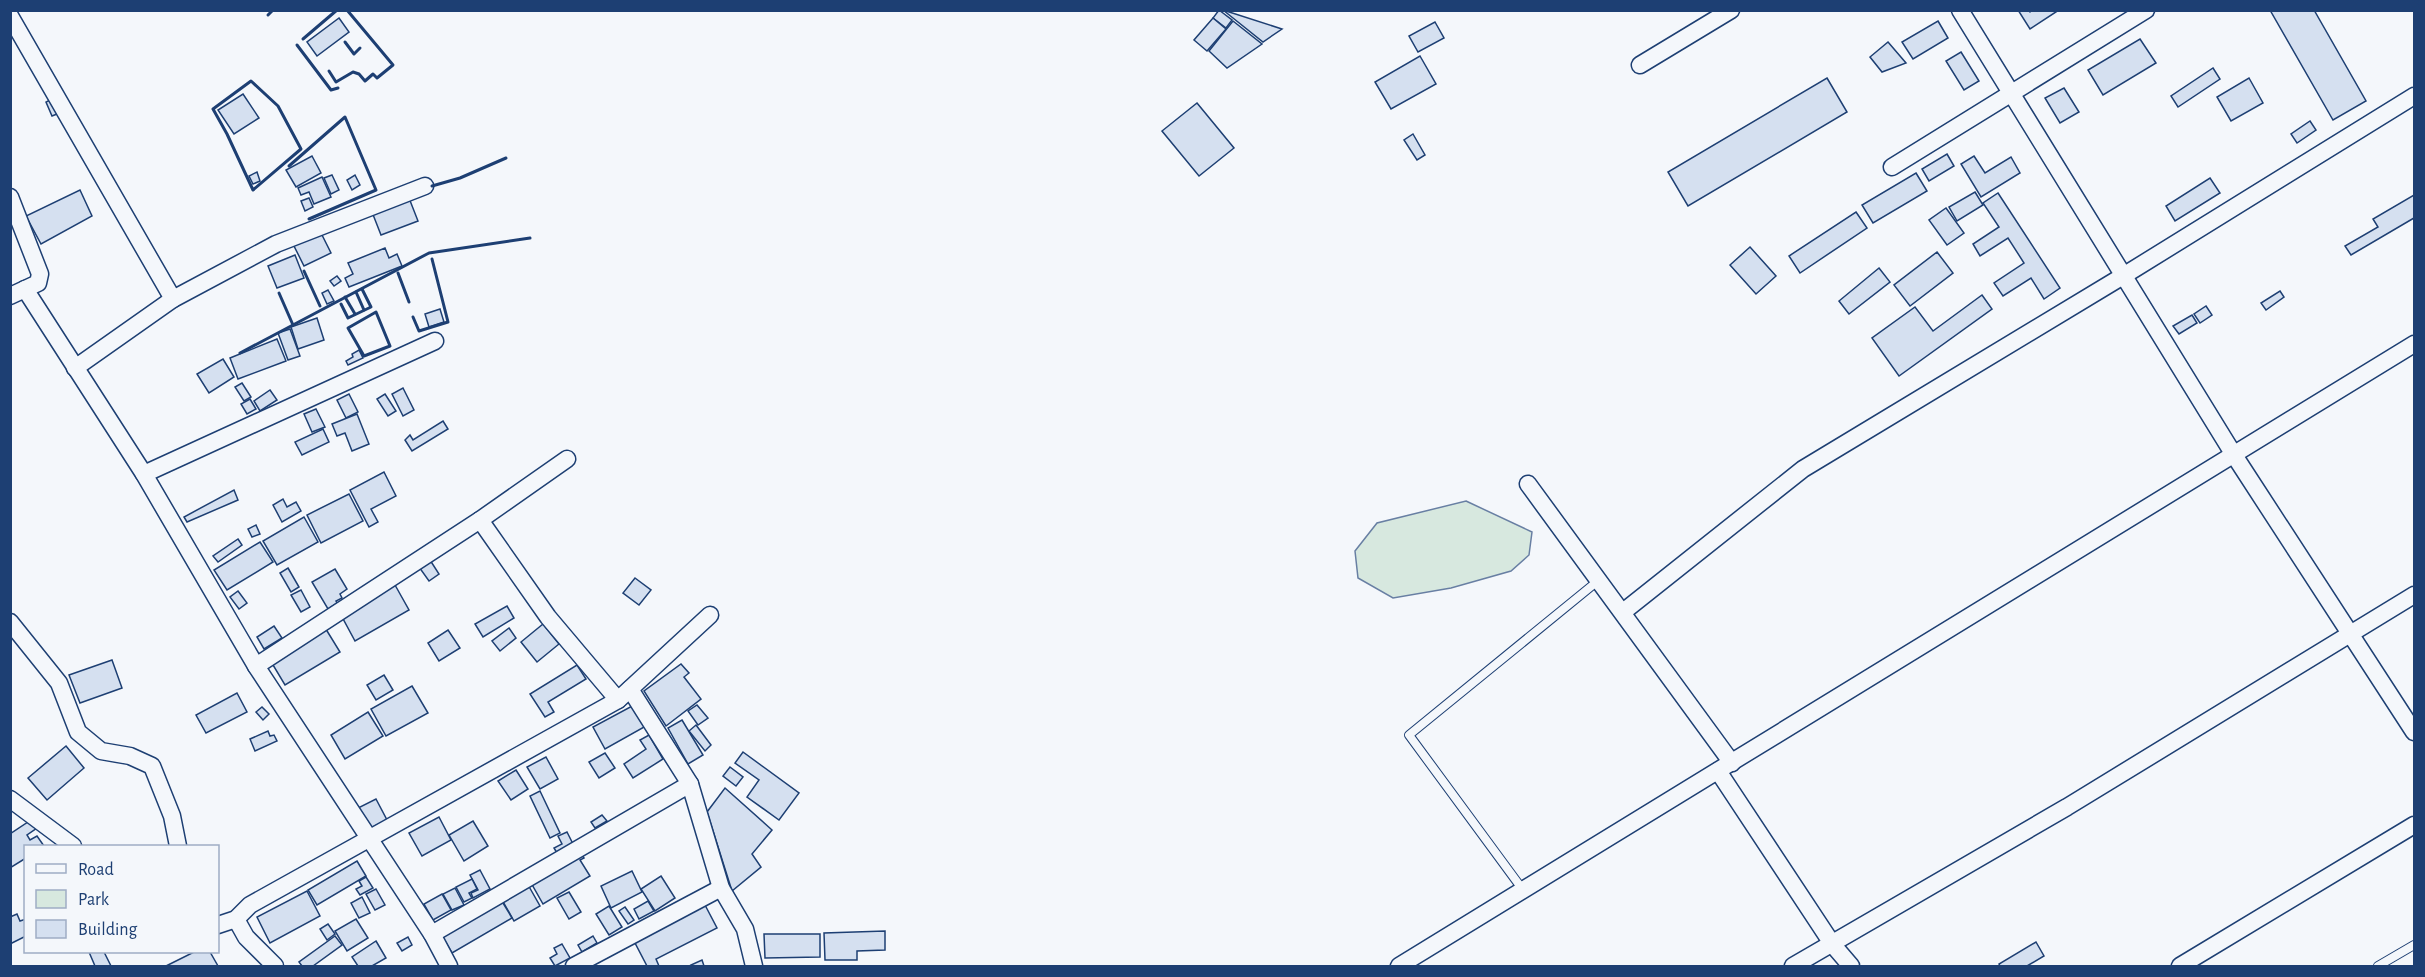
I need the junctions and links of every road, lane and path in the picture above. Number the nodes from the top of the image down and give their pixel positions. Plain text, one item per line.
1 (1731, 10) edge
2 (1960, 10) edge
3 (2146, 10) edge
4 (10, 16) edge
5 (1640, 65) dead end
6 (2011, 94) junction
7 (2415, 96) edge
8 (1892, 167) dead end
9 (424, 186) dead end
10 (10, 197) edge
11 (2123, 276) junction
12 (18, 292) edge
13 (173, 299) junction
14 (435, 341) dead end
15 (2415, 344) edge
16 (75, 368) junction
17 (2234, 455) junction
18 (567, 459) dead end
19 (144, 474) junction
20 (1528, 484) dead end
21 (480, 520) junction
22 (1600, 580) junction
23 (2415, 594) edge
24 (1623, 612) junction
25 (710, 615) dead end
26 (10, 622) edge
27 (2351, 632) junction
28 (256, 666) junction
29 (624, 695) junction
30 (2415, 732) edge
31 (1725, 767) junction
32 (690, 784) junction
33 (10, 799) edge
34 (2415, 825) edge
35 (369, 840) junction
36 (72, 845) edge
37 (178, 845) edge
38 (721, 888) junction
39 (1523, 890) junction
40 (236, 919) junction
41 (219, 925) edge
42 (432, 934) junction
43 (1833, 945) junction
44 (2415, 945) edge
45 (275, 966) edge
46 (449, 966) edge
47 (574, 966) edge
48 (754, 966) edge
49 (1399, 966) edge
50 (1793, 966) edge
51 (1851, 966) edge
52 (2180, 966) edge
53 (2378, 966) edge

1 - 5 street
2 - 6 street
3 - 6 street
4 - 13 street
6 - 8 street
6 - 11 street
7 - 11 street
9 - 13 street
10 - 12 street
11 - 17 street
11 - 24 street
12 - 16 street
13 - 16 street
14 - 19 street
15 - 17 street
16 - 19 street
17 - 27 street
17 - 31 street
18 - 21 street
19 - 28 street
20 - 22 street
21 - 28 street
21 - 29 street
22 - 24 street
22 - 39 lane
23 - 27 street
24 - 31 street
25 - 29 street
26 - 37 street
27 - 30 street
27 - 43 street
28 - 35 street
29 - 32 street
29 - 35 street
31 - 39 street
31 - 43 street
32 - 38 street
32 - 42 street
33 - 36 street
34 - 52 street
35 - 40 street
35 - 42 street
38 - 47 street
38 - 48 street
39 - 49 street
40 - 41 street
40 - 45 street
42 - 46 street
43 - 50 street
43 - 51 street
44 - 53 lane

